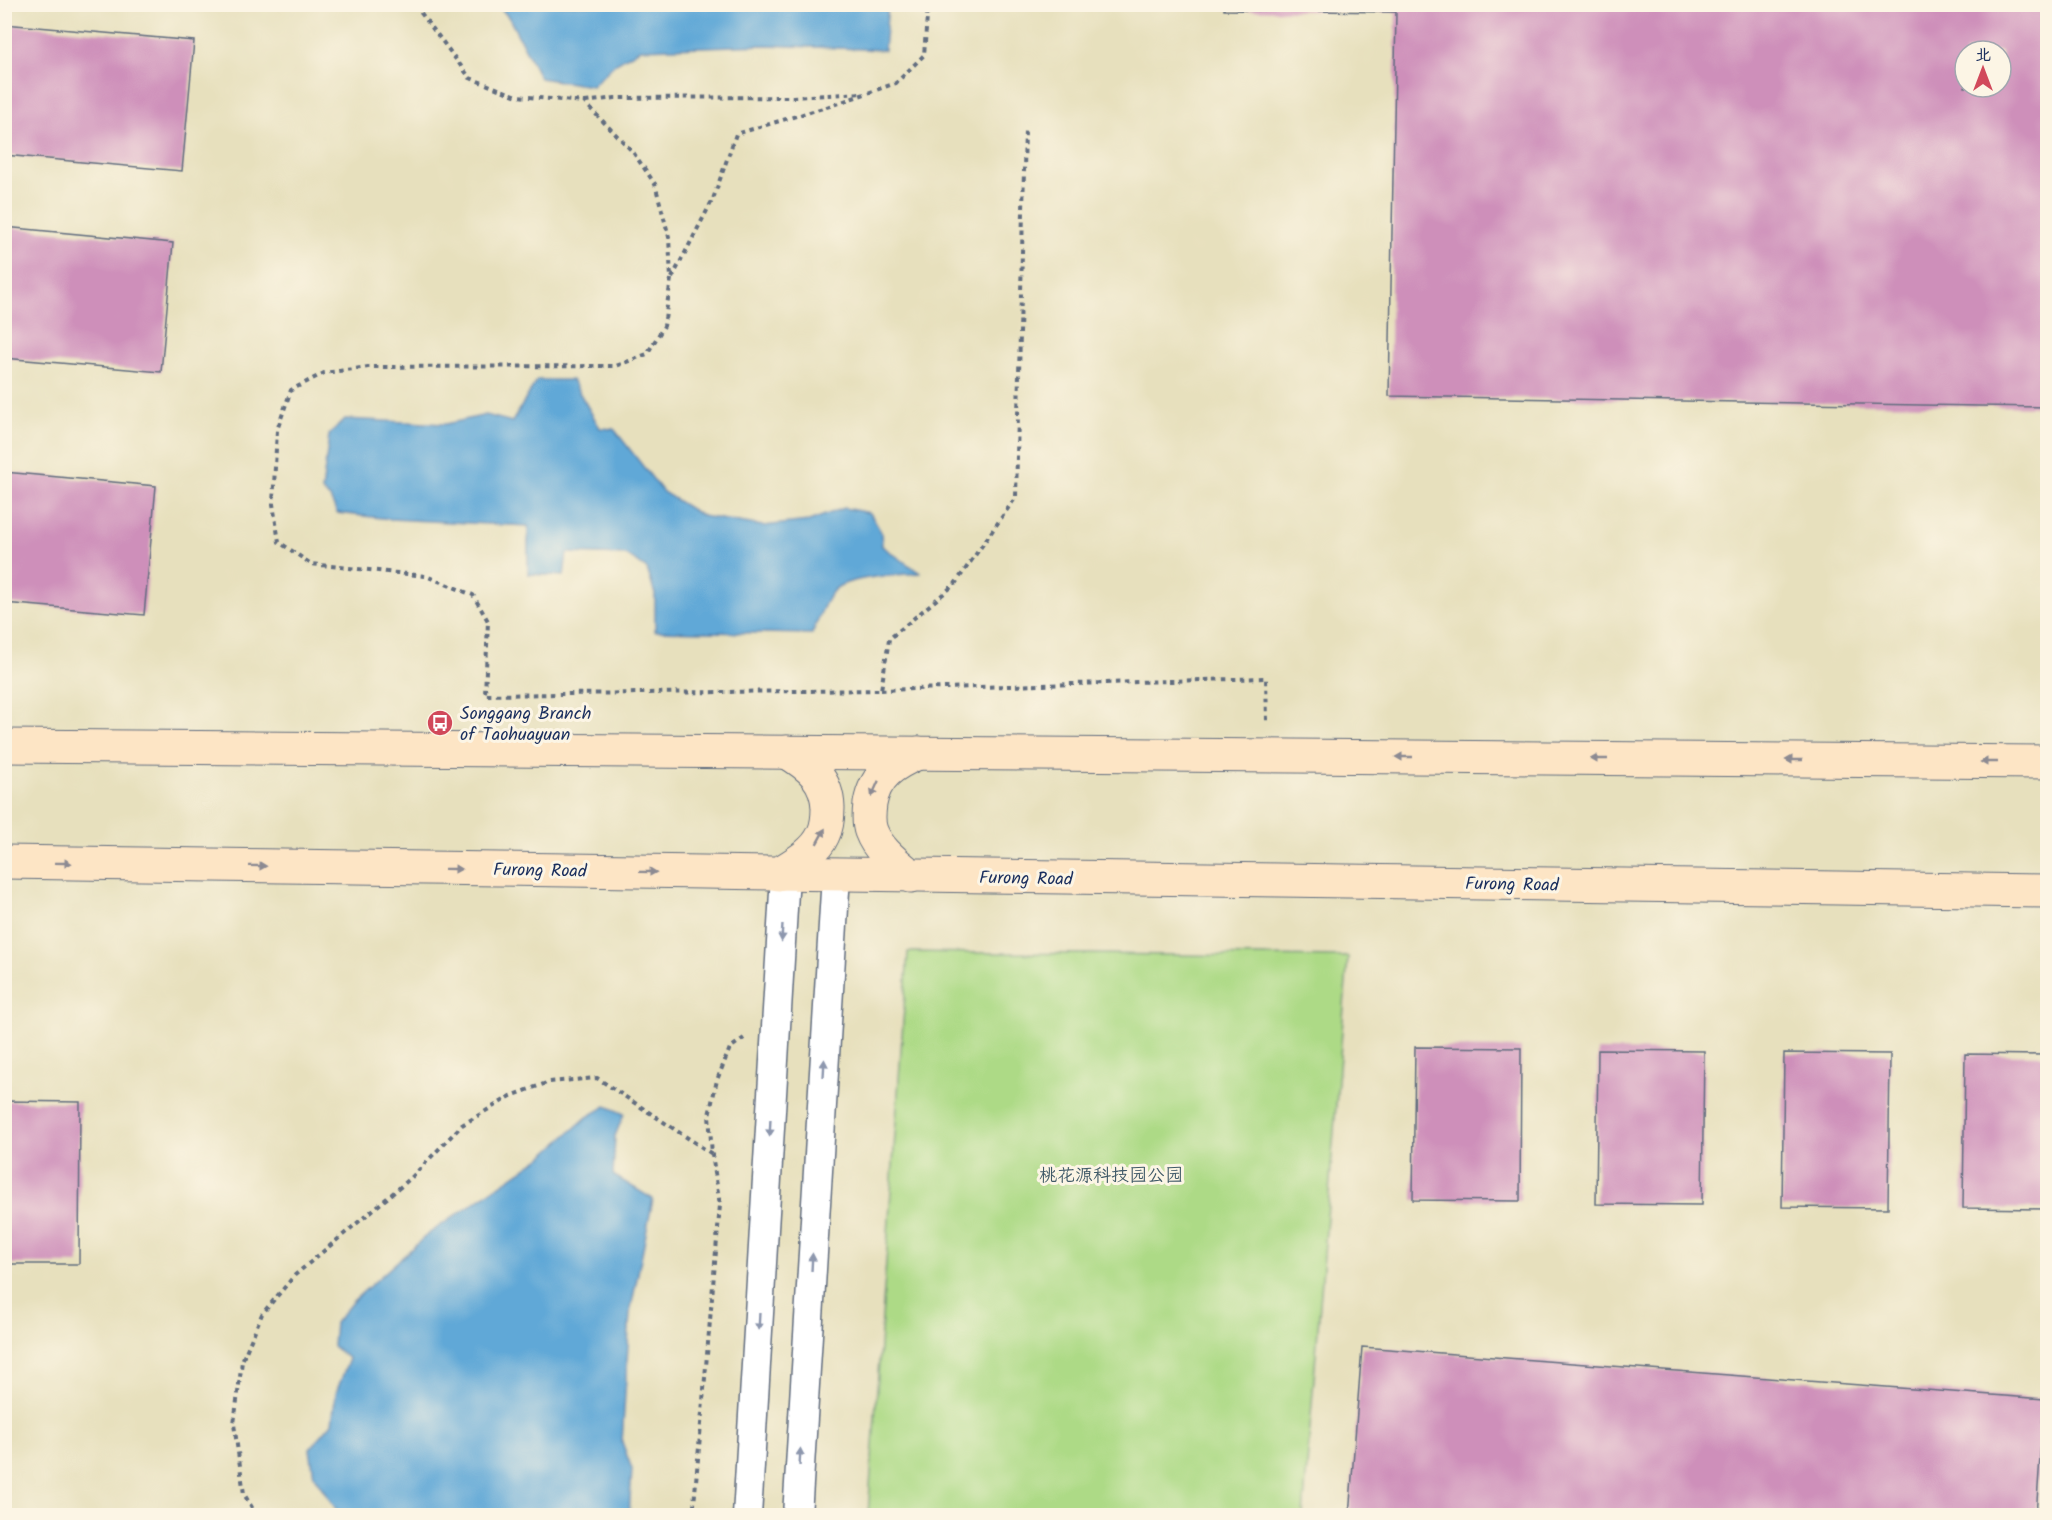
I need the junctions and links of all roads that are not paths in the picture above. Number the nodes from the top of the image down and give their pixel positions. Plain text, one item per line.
1 (4, 746) edge
2 (787, 752) junction
3 (918, 753) junction
4 (2048, 762) edge
5 (4, 862) edge
6 (782, 874) junction
7 (836, 875) junction
8 (911, 876) junction
9 (2048, 891) edge
10 (747, 1515) edge
11 (796, 1515) edge

1 - 2 main road
2 - 3 main road
6 -> 2 main road
4 -> 3 main road
3 -> 8 main road
5 -> 6 main road, Furong Road
6 - 7 main road, Furong Road
6 -> 10 street
7 - 8 main road, Furong Road
11 -> 7 street
8 - 9 main road, Furong Road

